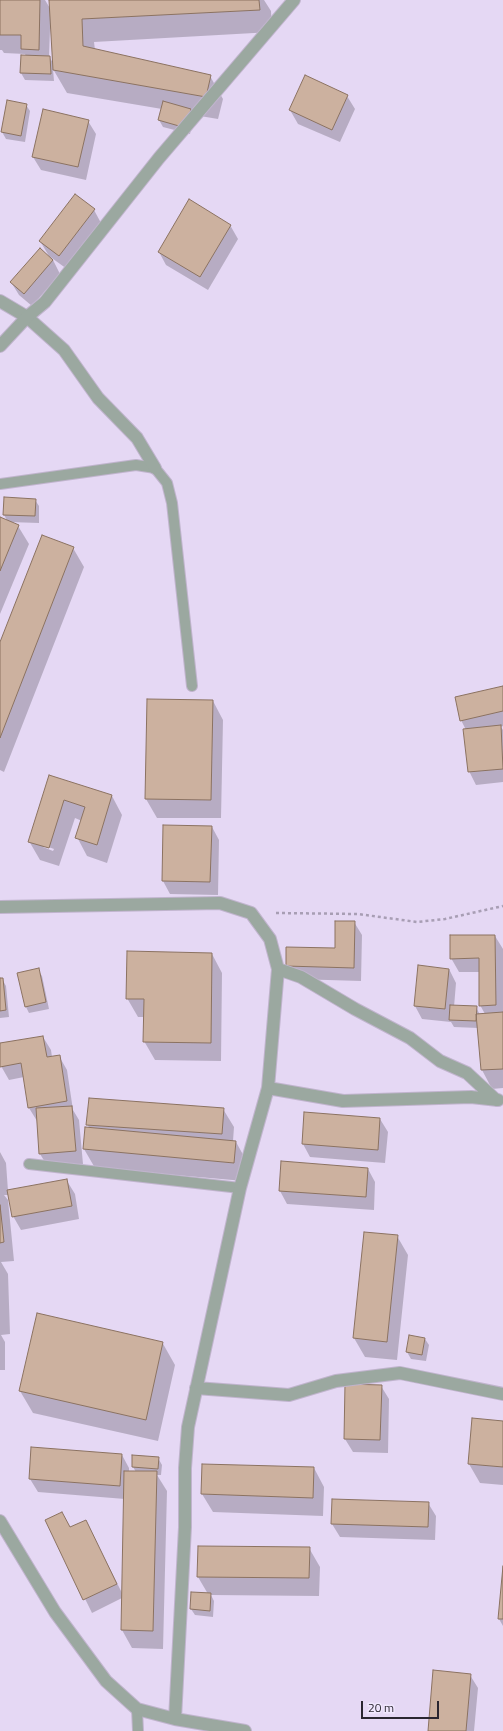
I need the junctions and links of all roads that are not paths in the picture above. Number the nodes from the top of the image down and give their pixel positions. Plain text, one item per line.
1 (294, 0) edge
2 (0, 301) edge
3 (27, 317) junction
4 (0, 346) edge
5 (155, 468) junction
6 (0, 484) edge
7 (192, 686) dead end
8 (0, 907) edge
9 (278, 968) junction
10 (268, 1088) junction
11 (500, 1100) edge
12 (29, 1164) dead end
13 (240, 1188) junction
14 (196, 1388) junction
15 (503, 1394) edge
16 (0, 1521) edge
17 (137, 1709) junction
18 (175, 1719) junction
19 (138, 1731) edge
20 (245, 1731) edge

1 - 3 street
2 - 3 street
3 - 4 street
3 - 5 street
5 - 6 lane
5 - 7 lane
8 - 9 street
9 - 10 street
9 - 11 street
10 - 11 street
10 - 13 street
12 - 13 lane
13 - 14 street
14 - 15 street
14 - 18 street
16 - 17 street
17 - 18 street
17 - 19 lane
18 - 20 street

